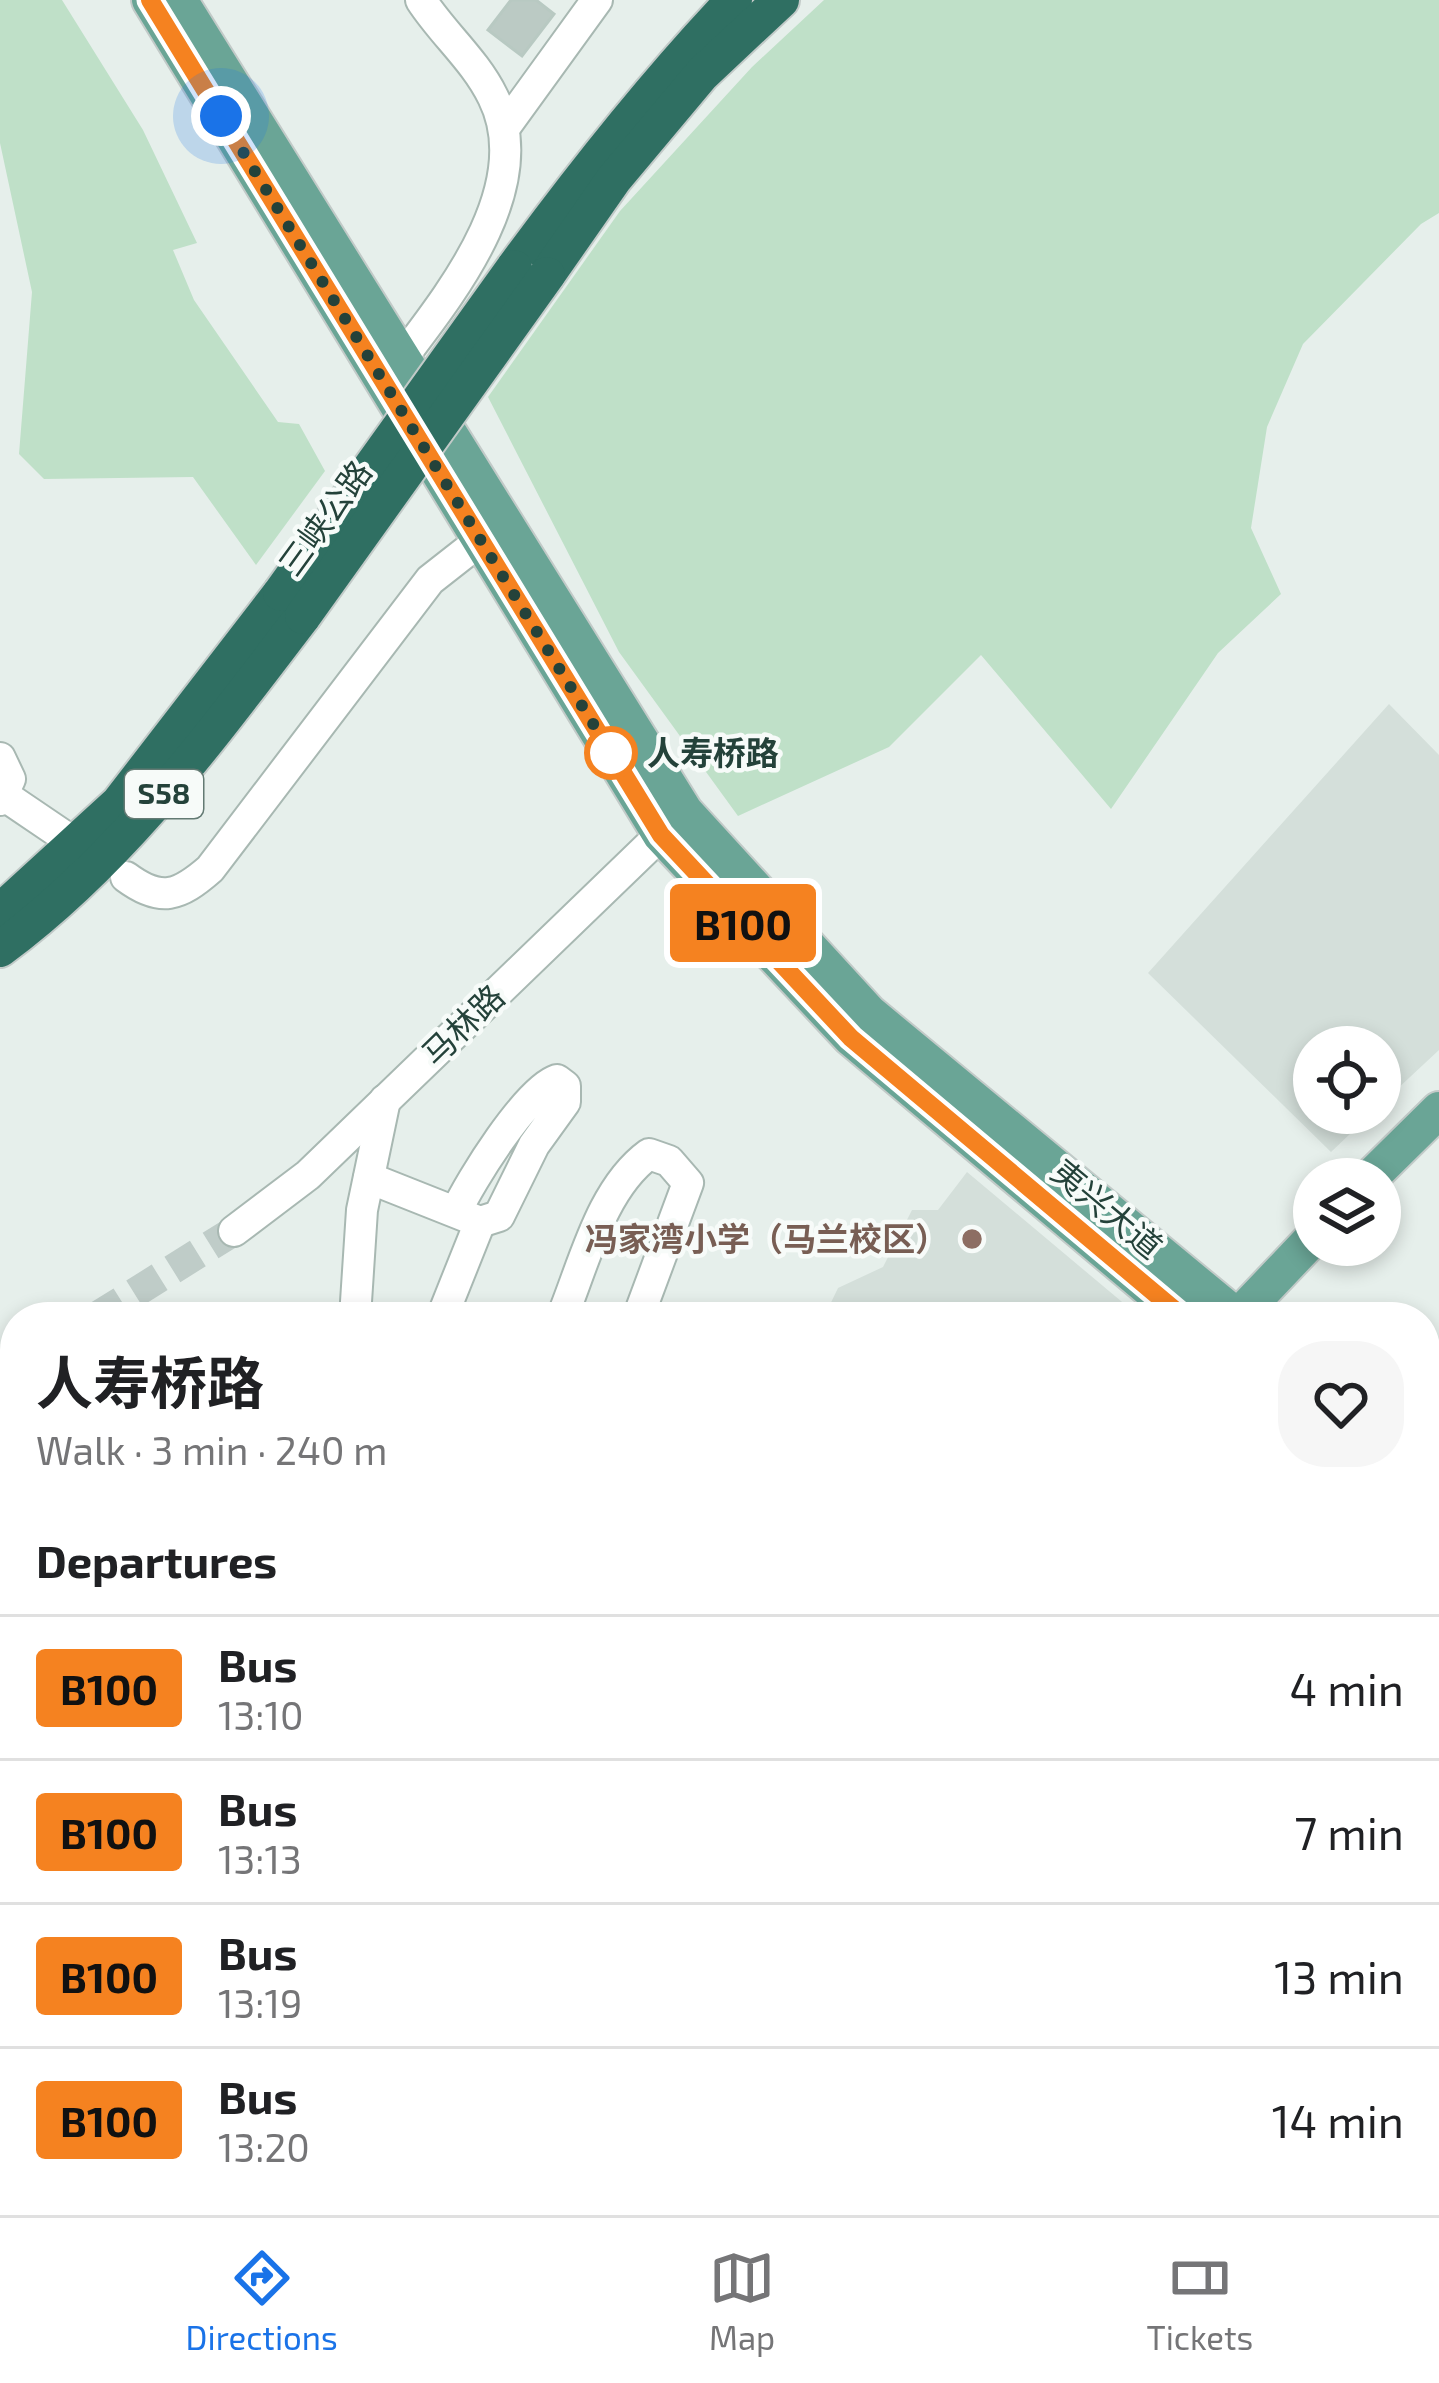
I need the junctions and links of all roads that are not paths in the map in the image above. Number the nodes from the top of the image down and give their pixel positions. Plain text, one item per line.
1 (150, 0) edge
2 (179, 0) edge
3 (421, 0) edge
4 (598, 0) edge
5 (734, 0) edge
6 (781, 0) edge
7 (505, 127) junction
8 (531, 272) junction
9 (402, 358) junction
10 (481, 540) junction
11 (292, 604) junction
12 (0, 758) edge
13 (2, 798) edge
14 (673, 823) junction
15 (64, 836) dead end
16 (126, 877) dead end
17 (0, 912) edge
18 (0, 949) edge
19 (386, 1100) junction
20 (1439, 1110) edge
21 (1390, 1158) edge
22 (369, 1178) junction
23 (235, 1231) tunnel mouth
24 (1293, 1259) edge
25 (356, 1302) edge
26 (446, 1302) edge
27 (568, 1302) edge
28 (644, 1302) edge
29 (1165, 1302) edge
30 (1220, 1302) edge
31 (1252, 1302) edge

1 - 10 main road, 夷兴大道
2 - 9 main road, 夷兴大道
3 - 7 street
4 - 7 street
5 - 8 highway, 三峡公路 / S58
6 - 8 highway, 三峡公路 / S58
7 - 9 street
8 - 11 highway, 三峡公路 / S58, bridge
9 - 14 main road, 夷兴大道
10 - 14 main road, 夷兴大道
10 - 16 street
11 - 17 highway, 三峡公路 / S58
11 - 18 highway, 三峡公路 / S58
12 - 13 street
13 - 15 street
14 - 19 street, 马林路
14 - 29 main road, 夷兴大道
14 - 30 main road, 夷兴大道
19 - 22 street
19 - 23 street, 马林路
20 - 21 main road
22 - 25 street
22 - 26 street
24 - 31 main road
27 - 28 street

